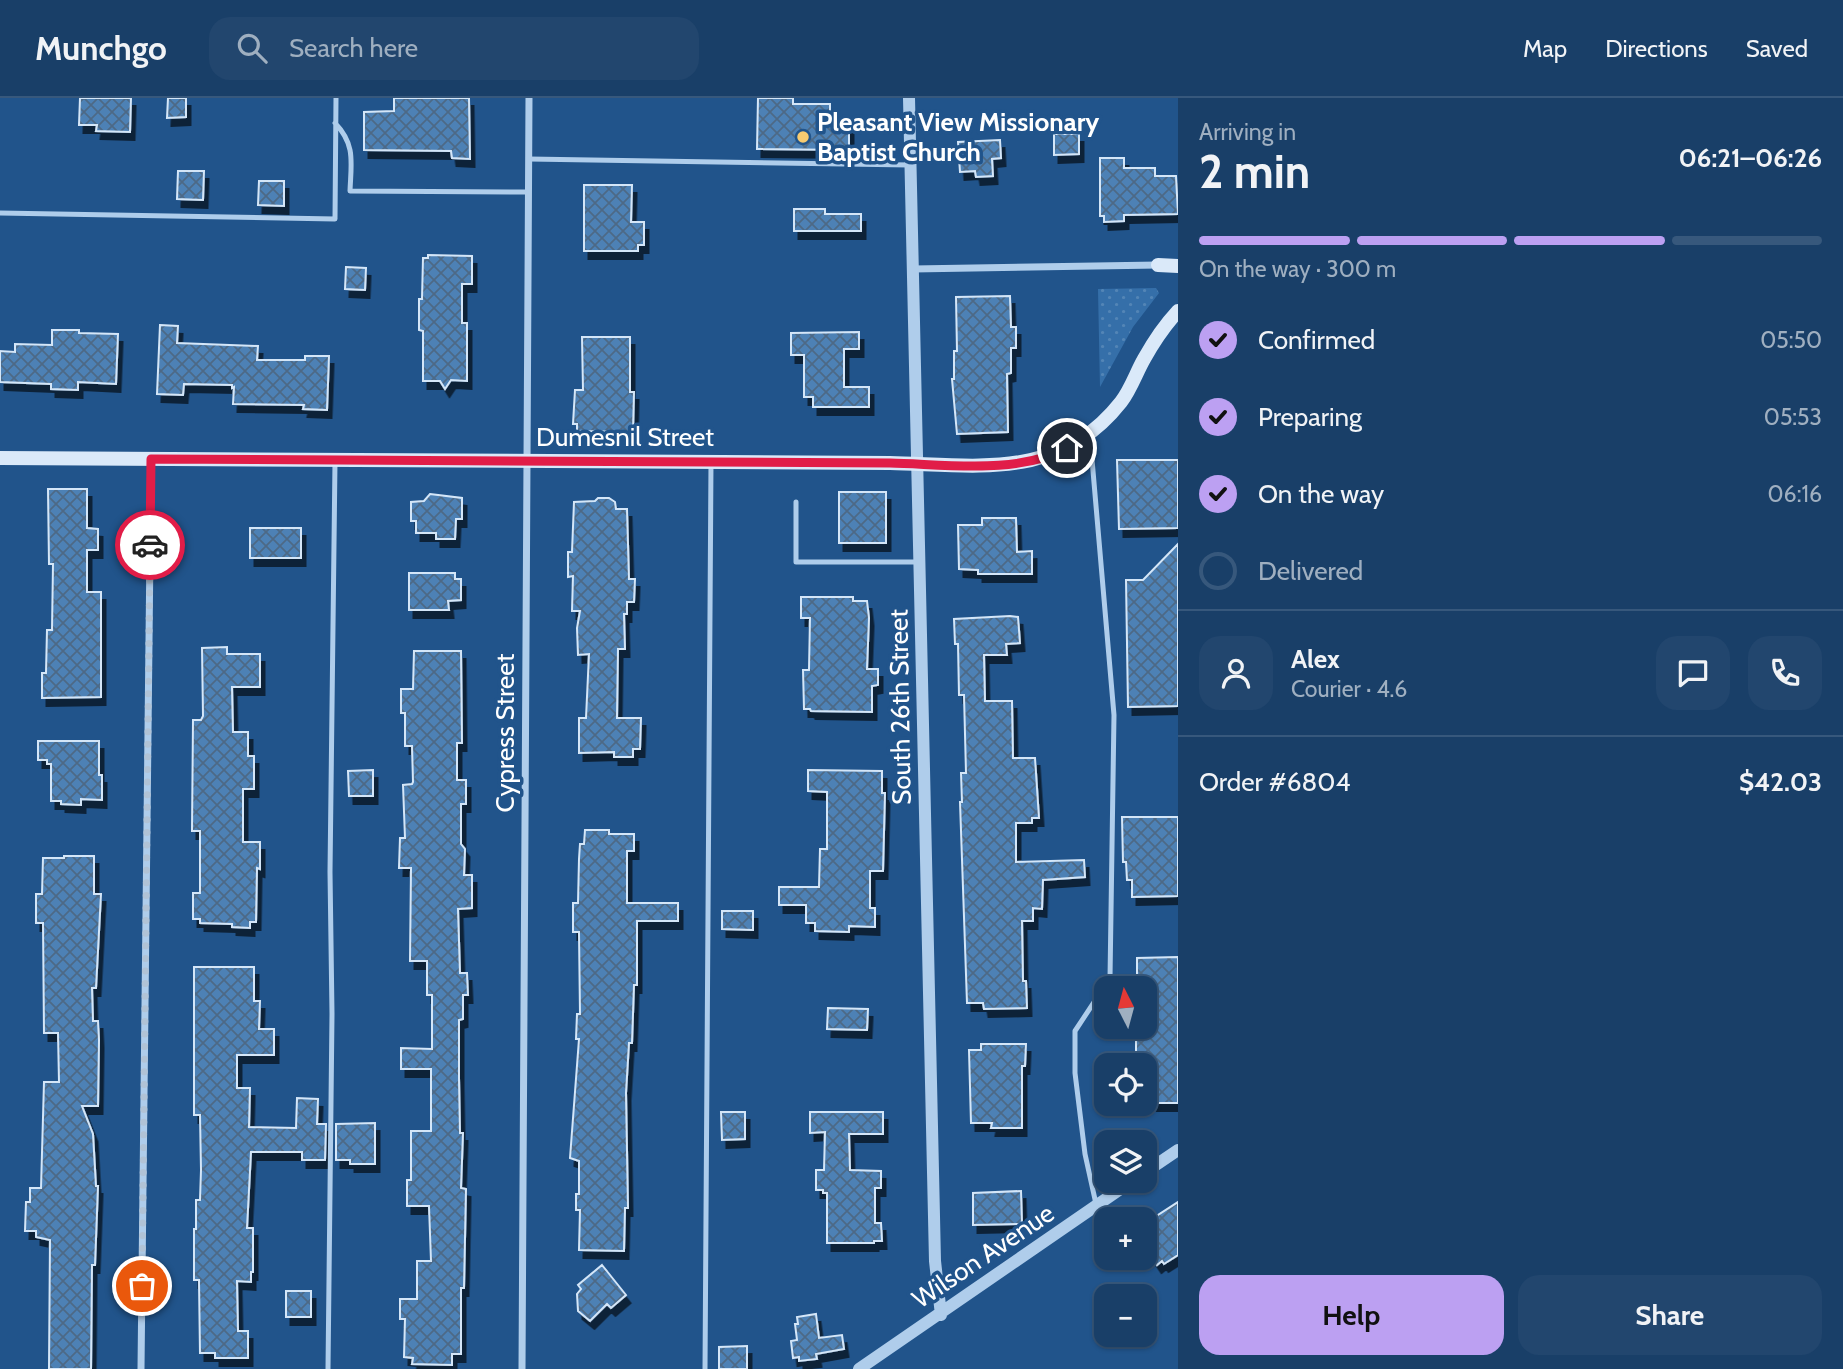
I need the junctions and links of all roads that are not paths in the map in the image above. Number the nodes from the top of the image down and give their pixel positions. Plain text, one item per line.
1 (336, 98) edge
2 (529, 98) edge
3 (909, 98) edge
4 (335, 123) junction
5 (529, 159) junction
6 (910, 165) junction
7 (528, 192) junction
8 (0, 213) edge
9 (1158, 265) joint
10 (1178, 266) edge
11 (913, 269) junction
12 (1178, 312) edge
13 (1090, 433) junction
14 (0, 458) edge
15 (151, 459) junction
16 (335, 460) junction
17 (527, 461) junction
18 (711, 462) junction
19 (917, 463) junction
20 (796, 502) dead end
21 (919, 562) junction
22 (1178, 1150) edge
23 (1157, 1164) edge
24 (1115, 1193) edge
25 (1097, 1206) junction
26 (941, 1315) junction
27 (141, 1369) edge
28 (328, 1369) edge
29 (522, 1369) edge
30 (705, 1369) edge
31 (859, 1369) edge

1 - 4 lane
2 - 5 street, Cypress Street
3 - 6 street, South 26th Street
4 - 7 lane
4 - 8 lane
5 - 6 lane
5 - 7 street, Cypress Street
6 - 11 street, South 26th Street
7 - 17 street, Cypress Street
9 - 10 main road
9 - 11 street
11 - 19 street, South 26th Street
12 - 13 main road, Dumesnil Street
13 - 19 main road, Dumesnil Street
13 - 25 lane
14 - 15 main road, Dumesnil Street
15 - 16 main road, Dumesnil Street
15 - 27 street
16 - 17 main road, Dumesnil Street
16 - 28 lane
17 - 18 main road, Dumesnil Street
17 - 29 street, Cypress Street
18 - 19 main road, Dumesnil Street
18 - 30 lane
19 - 21 street, South 26th Street
20 - 21 lane
21 - 26 street, South 26th Street
22 - 23 street
24 - 25 street, Wilson Avenue
25 - 26 street, Wilson Avenue
26 - 31 street, Wilson Avenue

